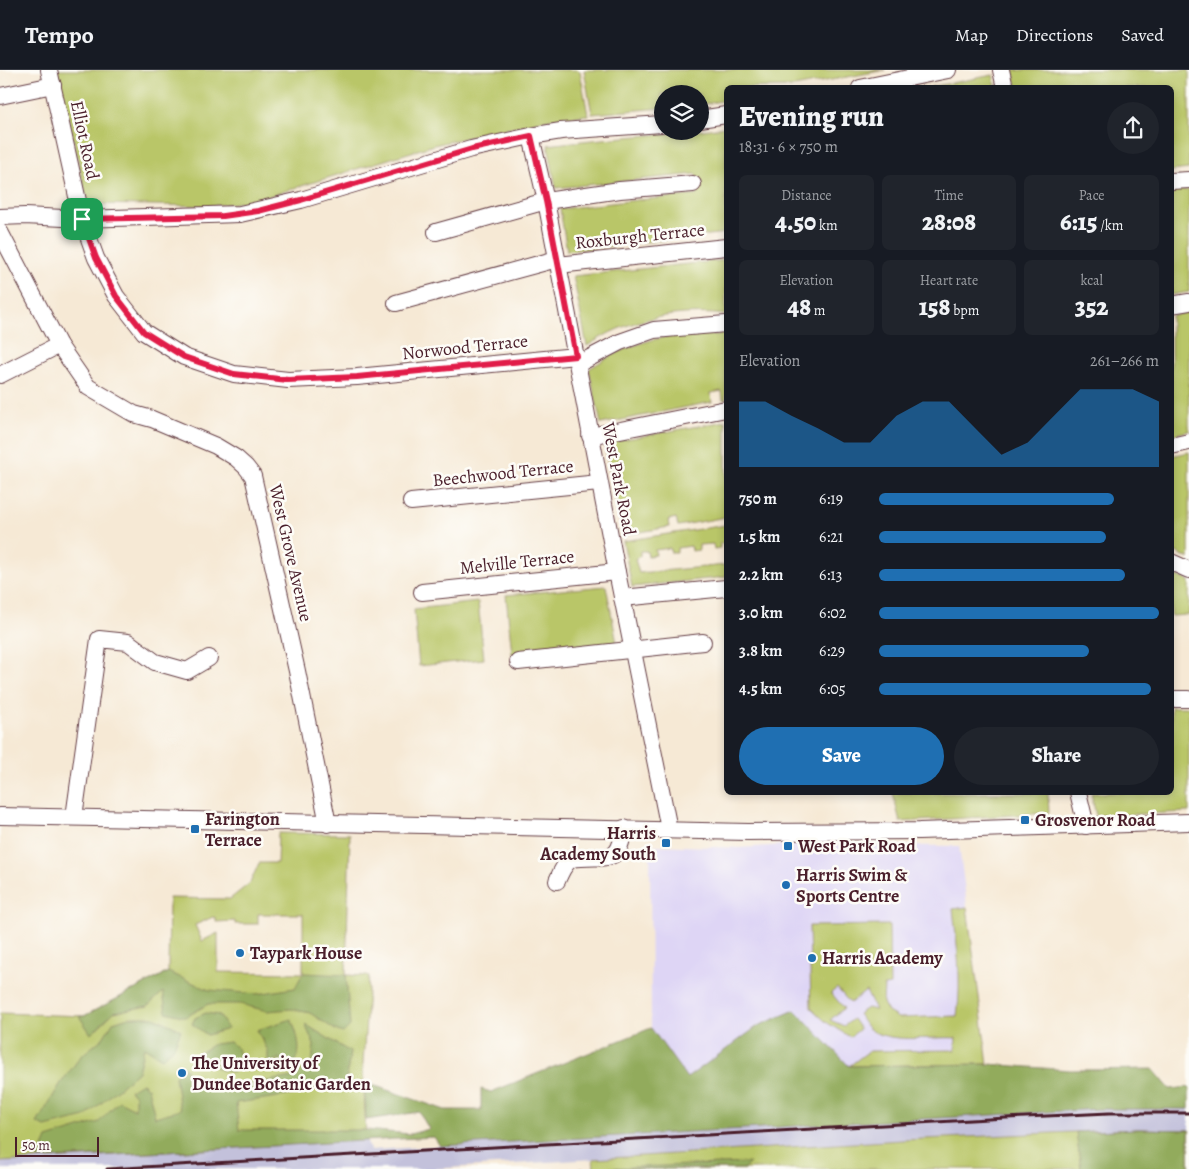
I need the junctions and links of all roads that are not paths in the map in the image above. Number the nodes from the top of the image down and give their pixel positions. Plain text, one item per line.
1 (948, 70) edge
2 (1001, 70) edge
3 (51, 77) edge
4 (871, 85) edge
5 (1004, 85) edge
6 (0, 96) edge
7 (724, 115) edge
8 (709, 118) edge
9 (654, 125) edge
10 (531, 136) junction
11 (1189, 180) edge
12 (1174, 181) edge
13 (693, 184) dead end
14 (546, 201) junction
15 (0, 217) edge
16 (82, 219) junction
17 (0, 232) edge
18 (436, 232) dead end
19 (724, 247) edge
20 (558, 262) junction
21 (1189, 302) edge
22 (396, 303) dead end
23 (1174, 304) edge
24 (724, 324) edge
25 (59, 345) junction
26 (577, 360) junction
27 (0, 374) edge
28 (357, 377) joint
29 (724, 409) edge
30 (590, 436) junction
31 (1189, 442) edge
32 (1174, 445) edge
33 (599, 483) junction
34 (411, 502) dead end
35 (1174, 563) edge
36 (1189, 570) edge
37 (617, 572) junction
38 (724, 588) edge
39 (422, 592) dead end
40 (622, 598) junction
41 (703, 642) dead end
42 (632, 650) junction
43 (209, 658) dead end
44 (518, 662) dead end
45 (1174, 699) edge
46 (1189, 699) edge
47 (1079, 795) edge
48 (0, 816) edge
49 (74, 817) junction
50 (1189, 822) edge
51 (328, 824) junction
52 (1092, 826) junction
53 (626, 828) junction
54 (669, 829) junction
55 (557, 881) dead end

1 - 4 street
2 - 5 street
3 - 6 street
3 - 16 street, Elliot Road
7 - 8 street
9 - 10 street
10 - 14 street, West Park Road
10 - 16 street
11 - 12 street
13 - 14 street
14 - 18 street
14 - 20 street, West Park Road
15 - 16 street
16 - 28 street, Elliot Road
17 - 25 street, West Grove Avenue
19 - 20 street, Roxburgh Terrace
20 - 22 street, Roxburgh Terrace
20 - 26 street, West Park Road
21 - 23 street
24 - 26 street
25 - 27 street
25 - 51 street, West Grove Avenue
26 - 28 street, Norwood Terrace
26 - 30 street, West Park Road
29 - 30 street
30 - 33 street, West Park Road
31 - 32 street
33 - 34 street, Beechwood Terrace
33 - 37 street, West Park Road
35 - 36 street
37 - 39 street, Melville Terrace
37 - 40 street, West Park Road
38 - 40 street
40 - 42 street, West Park Road
41 - 42 street
42 - 44 street
42 - 54 street, West Park Road
43 - 49 street
45 - 46 street
47 - 52 street
48 - 49 street
49 - 51 street
50 - 52 street
51 - 53 street
52 - 54 street
53 - 54 street
53 - 55 street

